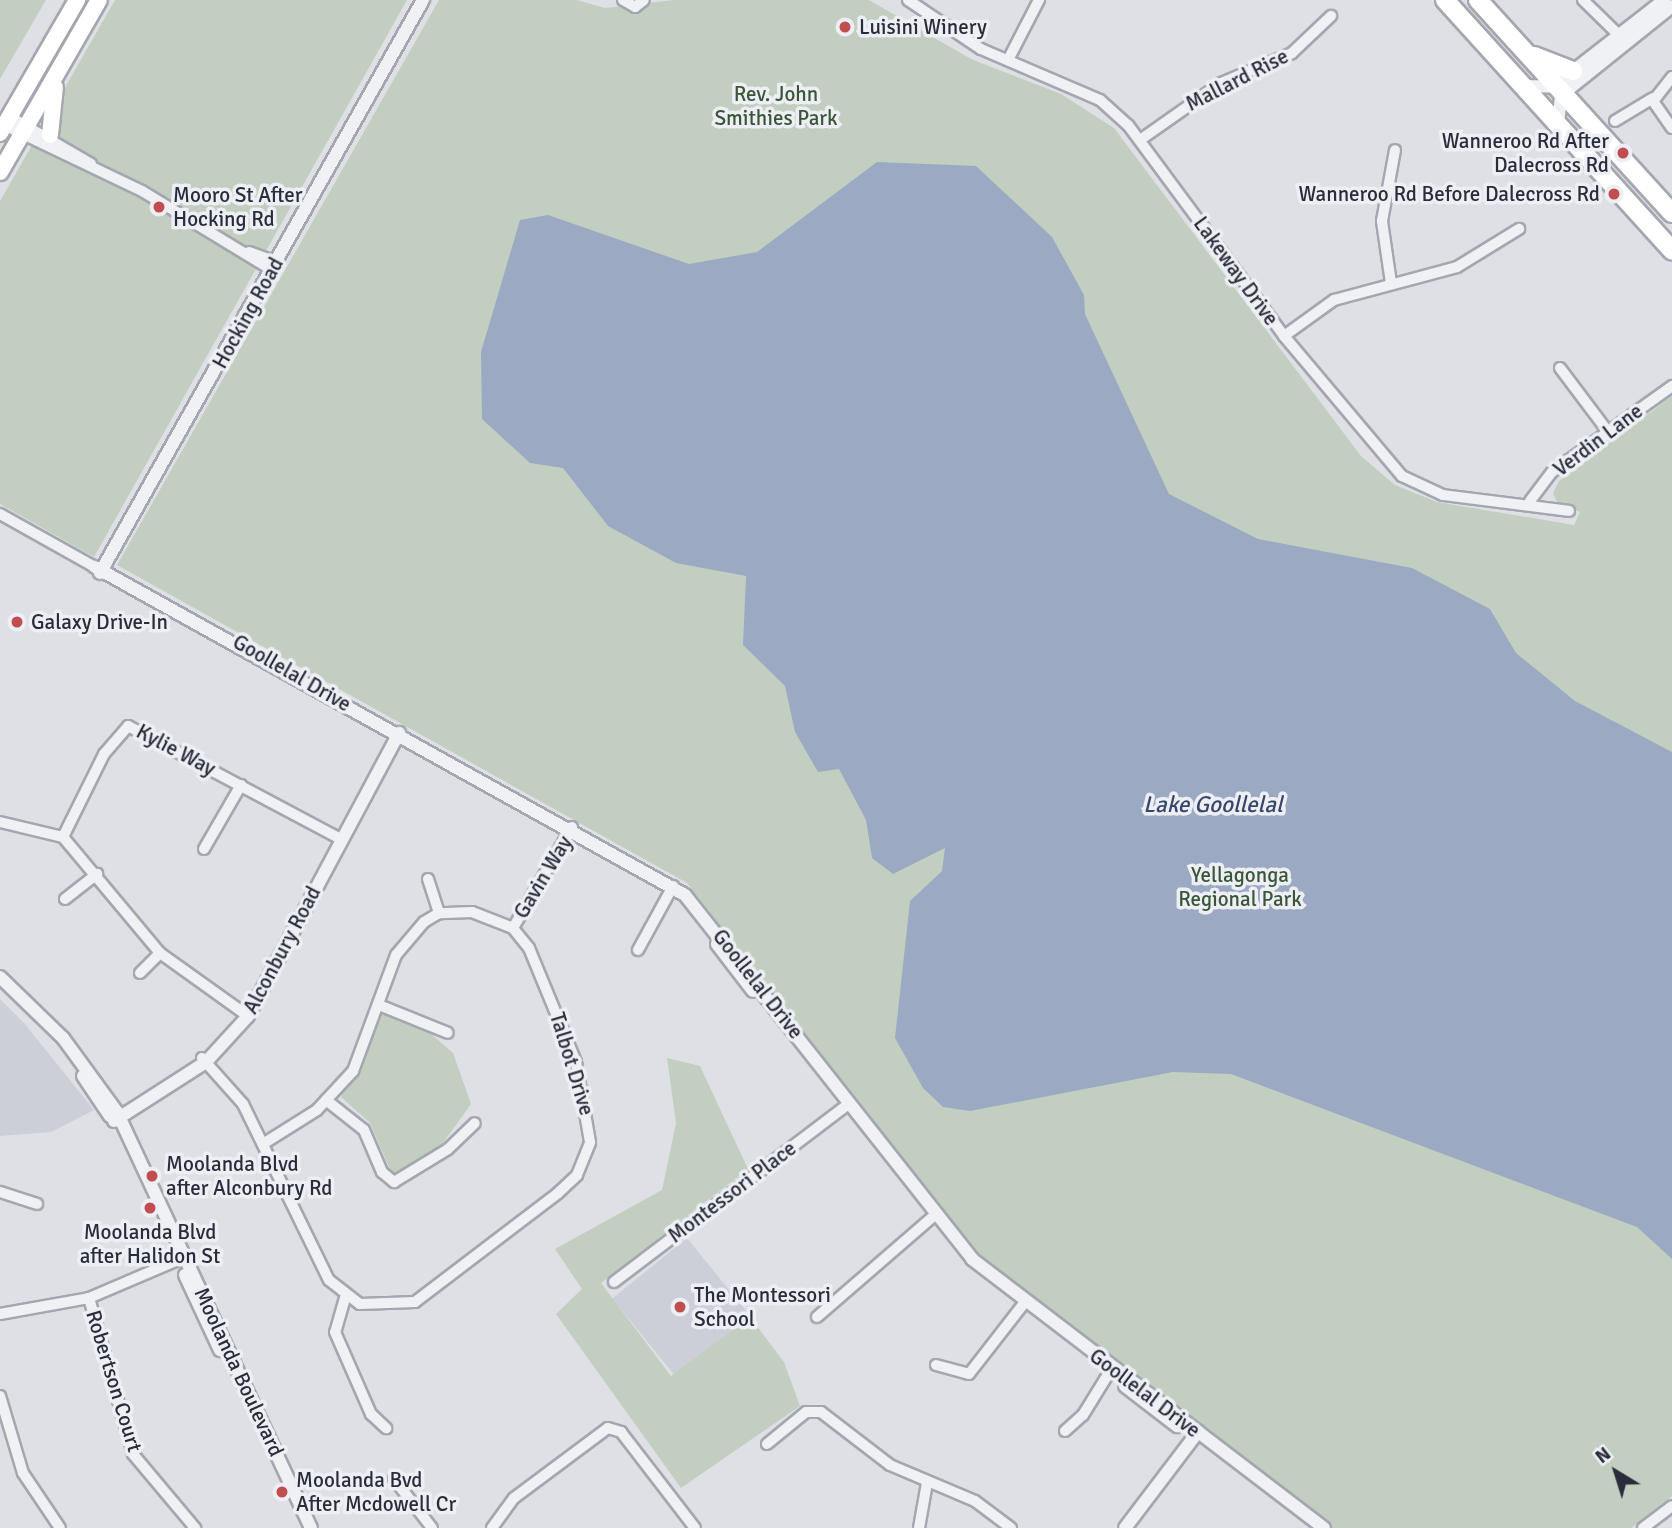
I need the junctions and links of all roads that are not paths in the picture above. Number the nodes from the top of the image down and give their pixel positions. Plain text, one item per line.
1 (77, 0) edge
2 (99, 0) edge
3 (423, 0) edge
4 (613, 0) edge
5 (644, 0) edge
6 (908, 0) edge
7 (1039, 0) edge
8 (1445, 0) edge
9 (1478, 0) edge
10 (1583, 0) edge
11 (1664, 0) edge
12 (625, 2) edge
13 (1672, 6) edge
14 (1331, 16) dead end
15 (1623, 38) junction
16 (1524, 51) junction
17 (1008, 60) junction
18 (60, 68) junction
19 (1573, 71) junction
20 (1672, 77) edge
21 (1524, 86) junction
22 (1559, 89) junction
23 (1653, 98) junction
24 (1615, 121) dead end
25 (1558, 123) junction
26 (5, 125) edge
27 (24, 128) junction
28 (1672, 128) edge
29 (50, 135) junction
30 (1140, 141) junction
31 (1395, 150) dead end
32 (91, 164) junction
33 (0, 172) edge
34 (1672, 213) edge
35 (1519, 229) dead end
36 (1672, 250) edge
37 (274, 266) junction
38 (1391, 282) junction
39 (1284, 336) junction
40 (1560, 368) dead end
41 (1672, 386) edge
42 (1606, 429) junction
43 (1530, 501) junction
44 (1569, 510) dead end
45 (0, 514) edge
46 (103, 572) junction
47 (394, 734) junction
48 (241, 785) junction
49 (0, 822) edge
50 (570, 831) junction
51 (337, 837) junction
52 (63, 838) junction
53 (204, 849) dead end
54 (97, 874) junction
55 (428, 879) dead end
56 (671, 888) junction
57 (65, 899) dead end
58 (439, 913) junction
59 (513, 928) junction
60 (638, 950) dead end
61 (160, 953) junction
62 (141, 972) dead end
63 (0, 977) edge
64 (0, 987) edge
65 (379, 1005) junction
66 (246, 1014) junction
67 (448, 1033) dead end
68 (204, 1060) junction
69 (326, 1100) junction
70 (847, 1105) junction
71 (115, 1117) junction
72 (475, 1123) dead end
73 (263, 1144) junction
74 (0, 1192) edge
75 (37, 1204) dead end
76 (933, 1216) junction
77 (182, 1258) junction
78 (614, 1282) dead end
79 (89, 1298) junction
80 (345, 1298) junction
81 (1023, 1305) junction
82 (0, 1314) edge
83 (817, 1317) dead end
84 (936, 1365) dead end
85 (1110, 1371) junction
86 (0, 1396) edge
87 (386, 1428) dead end
88 (1065, 1431) dead end
89 (1198, 1437) junction
90 (767, 1444) dead end
91 (394, 1479) dead end
92 (927, 1483) junction
93 (1672, 1506) edge
94 (60, 1528) edge
95 (195, 1528) edge
96 (304, 1528) edge
97 (311, 1528) edge
98 (432, 1528) edge
99 (492, 1528) edge
100 (695, 1528) edge
101 (919, 1528) edge
102 (1011, 1528) edge
103 (1125, 1528) edge
104 (1132, 1528) edge
105 (1312, 1528) edge
106 (1324, 1528) edge
107 (1643, 1528) edge

1 - 26 main road
2 - 18 main road
3 - 37 street, Hocking Road
4 - 12 street
5 - 12 street
6 - 17 street, Lakeway Drive
7 - 17 street
8 - 21 highway
9 - 16 highway
10 - 15 street
11 - 15 street
13 - 15 street
14 - 30 street, Mallard Rise
15 - 19 street
15 - 22 street
16 - 19 highway
16 - 22 highway
17 - 30 street, Lakeway Drive
18 - 27 main road
18 - 29 main road
19 - 22 street
20 - 23 street
21 - 22 street
21 - 25 highway
22 - 25 street
22 - 34 highway
23 - 24 street
23 - 28 street
25 - 36 highway
26 - 27 street
27 - 29 street
27 - 32 street
27 - 33 main road
29 - 32 street
30 - 39 street, Lakeway Drive
31 - 38 street
32 - 37 street
35 - 38 street
37 - 46 street, Hocking Road
38 - 39 street
39 - 43 street, Lakeway Drive
40 - 42 street
41 - 42 street, Verdin Lane
42 - 43 street, Verdin Lane
43 - 44 street, Lakeway Drive
45 - 46 street, Goollelal Drive
46 - 47 street, Goollelal Drive
47 - 50 street, Goollelal Drive
47 - 51 street, Alconbury Road
48 - 51 street, Kylie Way
48 - 52 street, Kylie Way
48 - 53 street
49 - 52 street
50 - 56 street, Goollelal Drive
50 - 59 street, Gavin Way
51 - 66 street, Alconbury Road
52 - 54 street
54 - 57 street
54 - 61 street
55 - 58 street
56 - 60 street
56 - 70 street, Goollelal Drive
58 - 59 street
58 - 65 street
59 - 80 street, Talbot Drive
61 - 62 street
61 - 66 street
63 - 71 street, Moolanda Boulevard
64 - 71 street, Moolanda Boulevard
65 - 67 street
65 - 69 street
66 - 68 street, Alconbury Road
68 - 71 street, Alconbury Road
68 - 73 street
69 - 72 street
69 - 73 street
70 - 76 street, Goollelal Drive
70 - 78 street, Montessori Place
71 - 77 street, Moolanda Boulevard
73 - 80 street
74 - 75 street
76 - 81 street, Goollelal Drive
76 - 83 street
77 - 79 street
77 - 96 street, Moolanda Boulevard
77 - 97 street, Moolanda Boulevard
79 - 82 street
79 - 95 street, Robertson Court
80 - 87 street
81 - 84 street
81 - 85 street, Goollelal Drive
85 - 88 street
85 - 89 street, Goollelal Drive
86 - 94 street
89 - 103 street
89 - 104 street
89 - 105 street, Goollelal Drive
89 - 106 street, Goollelal Drive
90 - 92 street
91 - 98 street
92 - 101 street
92 - 102 street
93 - 107 street
99 - 100 street

